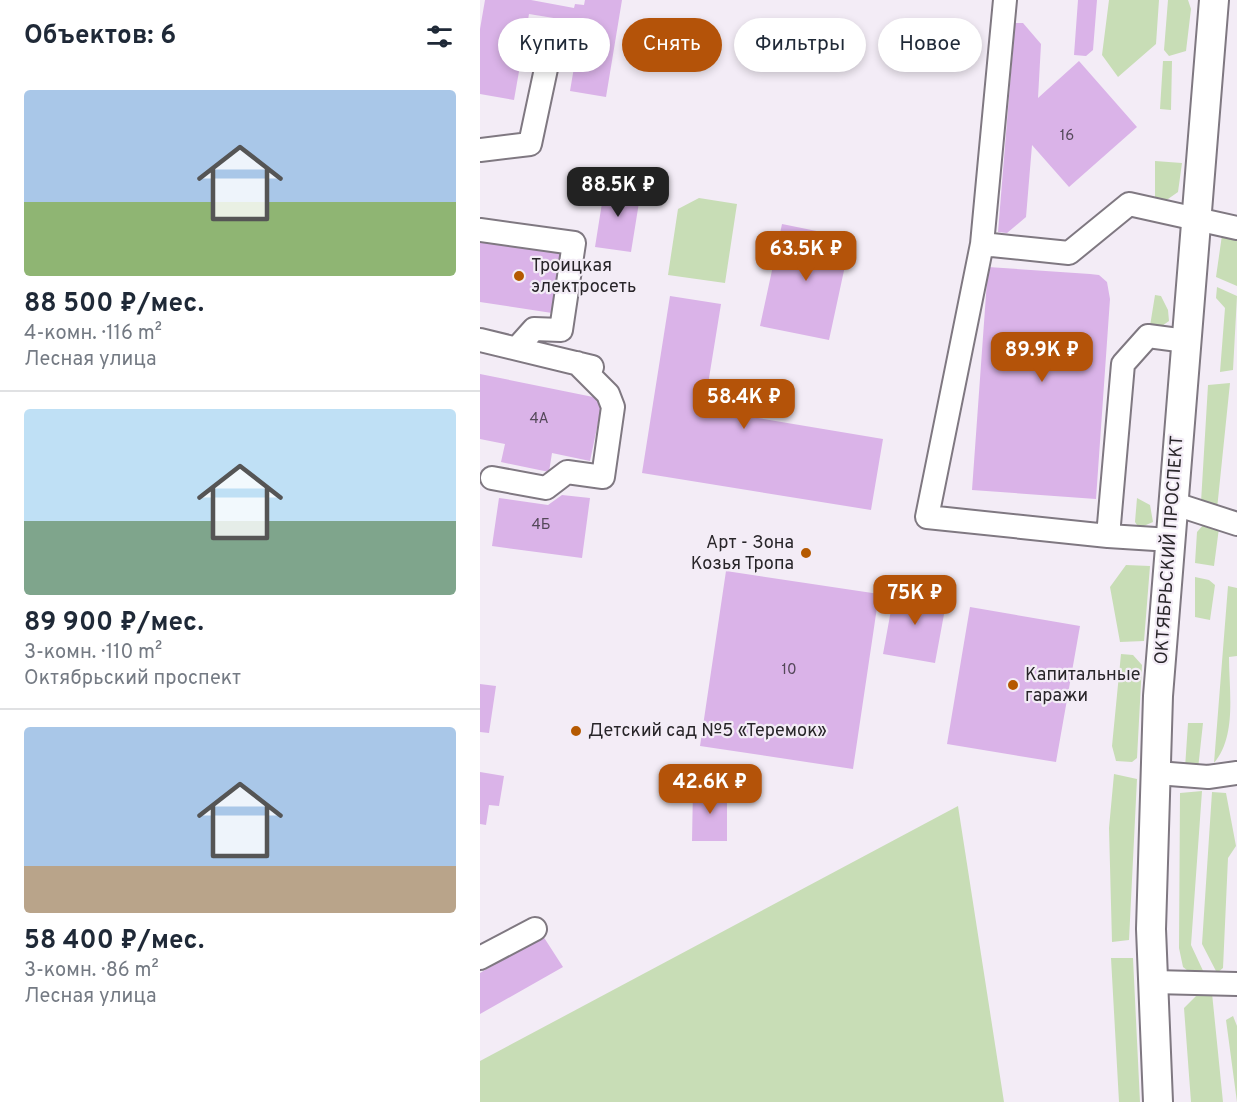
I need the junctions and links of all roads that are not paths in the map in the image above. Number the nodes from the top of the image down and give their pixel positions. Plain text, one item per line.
1 (1005, 0) edge
2 (1214, 0) edge
3 (545, 72) edge
4 (480, 150) edge
5 (1198, 219) junction
6 (1237, 228) edge
7 (480, 230) edge
8 (982, 244) junction
9 (480, 339) edge
10 (1186, 342) junction
11 (517, 348) junction
12 (577, 363) junction
13 (603, 370) dead end
14 (492, 478) dead end
15 (1172, 503) junction
16 (1237, 524) edge
17 (1108, 536) junction
18 (1171, 540) junction
19 (1156, 773) junction
20 (1237, 773) edge
21 (535, 929) dead end
22 (480, 958) edge
23 (1153, 982) junction
24 (1235, 988) edge
25 (1158, 1102) edge

1 - 8 street
2 - 5 main road, ОКТЯБРЬСКИЙ ПРОСПЕКТ
3 - 4 street
5 - 6 street
5 - 8 street
5 - 10 main road, ОКТЯБРЬСКИЙ ПРОСПЕКТ
7 - 11 street
8 - 17 street
9 - 11 street
10 - 15 main road, ОКТЯБРЬСКИЙ ПРОСПЕКТ
10 - 17 street
11 - 12 street
12 - 13 street
12 - 14 street
15 - 16 street
15 - 18 main road, ОКТЯБРЬСКИЙ ПРОСПЕКТ
17 - 18 street
18 - 19 main road, ОКТЯБРЬСКИЙ ПРОСПЕКТ
19 - 20 street
19 - 23 main road, ОКТЯБРЬСКИЙ ПРОСПЕКТ
21 - 22 street
23 - 24 street
23 - 25 main road, ОКТЯБРЬСКИЙ ПРОСПЕКТ

